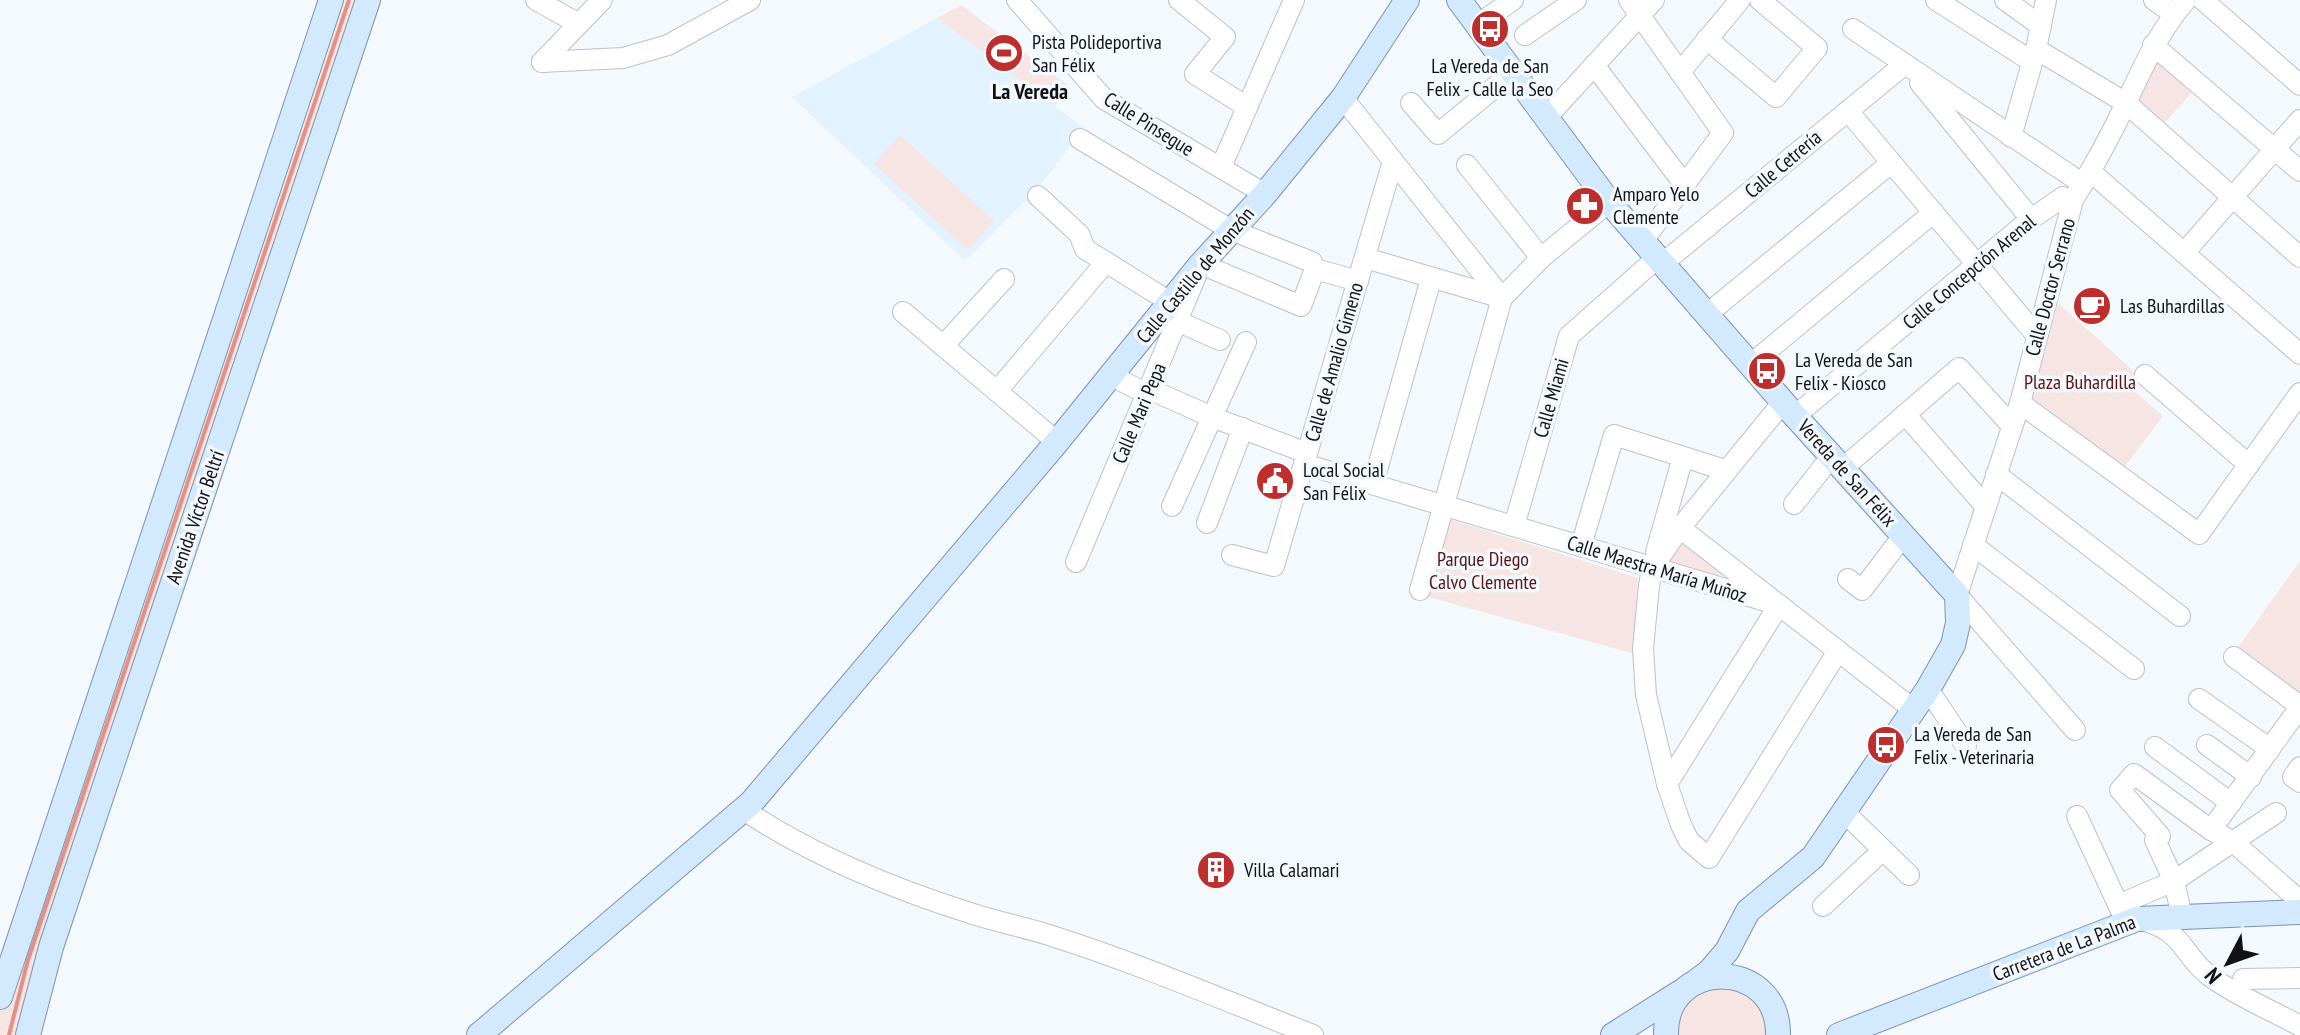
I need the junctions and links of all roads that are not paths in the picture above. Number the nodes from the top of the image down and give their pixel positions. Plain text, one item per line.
1 (331, 0) edge
2 (368, 0) edge
3 (536, 0) edge
4 (602, 0) edge
5 (750, 0) edge
6 (1017, 0) edge
7 (1179, 0) edge
8 (1294, 0) edge
9 (1407, 0) edge
10 (1459, 0) edge
11 (1513, 0) edge
12 (1576, 0) edge
13 (1740, 0) edge
14 (1760, 0) edge
15 (1936, 0) edge
16 (2005, 0) edge
17 (2046, 0) edge
18 (2154, 0) edge
19 (2203, 0) edge
20 (1641, 5) edge
21 (2180, 7) edge
22 (579, 24) junction
23 (1477, 25) junction
24 (2041, 26) junction
25 (1853, 29) dead end
26 (1525, 35) dead end
27 (1707, 39) junction
28 (2153, 45) junction
29 (2033, 55) junction
30 (1905, 64) junction
31 (1594, 65) junction
32 (1680, 72) junction
33 (1512, 73) junction
34 (2300, 85) edge
35 (1343, 98) junction
36 (1411, 103) dead end
37 (2126, 103) junction
38 (1247, 107) junction
39 (1848, 111) junction
40 (1546, 118) junction
41 (2300, 120) edge
42 (2011, 137) junction
43 (1080, 139) dead end
44 (2275, 149) junction
45 (1393, 161) junction
46 (1891, 163) junction
47 (1467, 165) dead end
48 (1221, 167) junction
49 (2300, 171) edge
50 (1684, 184) junction
51 (2082, 185) junction
52 (1265, 194) junction
53 (1038, 196) dead end
54 (2233, 198) junction
55 (1609, 202) junction
56 (1933, 213) junction
57 (2031, 219) junction
58 (1231, 230) junction
59 (2184, 253) junction
60 (1654, 255) junction
61 (2300, 257) edge
62 (1365, 258) junction
63 (1541, 258) junction
64 (1106, 262) junction
65 (1201, 264) junction
66 (1976, 265) junction
67 (1315, 269) junction
68 (1004, 279) dead end
69 (1431, 279) junction
70 (1358, 281) junction
71 (1502, 298) junction
72 (1174, 311) junction
73 (903, 312) dead end
74 (1706, 315) junction
75 (2037, 336) junction
76 (1220, 340) dead end
77 (1246, 342) dead end
78 (943, 346) junction
79 (2300, 354) edge
80 (1750, 365) junction
81 (2145, 375) dead end
82 (1112, 376) junction
83 (997, 391) junction
84 (1148, 391) junction
85 (2300, 393) edge
86 (2020, 403) junction
87 (1789, 409) junction
88 (1905, 414) junction
89 (1212, 417) junction
90 (2012, 426) junction
91 (1243, 428) junction
92 (1057, 442) junction
93 (1683, 457) junction
94 (1306, 458) junction
95 (1193, 459) junction
96 (1837, 463) junction
97 (2249, 465) junction
98 (1725, 470) junction
99 (1226, 472) junction
100 (1996, 474) junction
101 (1373, 484) junction
102 (1794, 504) dead end
103 (1444, 505) junction
104 (1172, 506) dead end
105 (1986, 507) junction
106 (1207, 523) dead end
107 (1514, 526) junction
108 (1680, 528) junction
109 (1903, 536) junction
110 (1973, 545) junction
111 (1581, 546) junction
112 (1232, 555) dead end
113 (1076, 562) dead end
114 (1652, 568) junction
115 (1848, 579) dead end
116 (1420, 590) dead end
117 (1957, 595) junction
118 (1779, 605) junction
119 (2180, 616) dead end
120 (1838, 651) junction
121 (2234, 657) dead end
122 (2134, 669) dead end
123 (1928, 689) junction
124 (2199, 699) dead end
125 (2300, 706) edge
126 (1914, 710) junction
127 (2075, 730) dead end
128 (2207, 745) dead end
129 (1966, 746) dead end
130 (2155, 747) dead end
131 (2270, 749) junction
132 (2300, 767) edge
133 (2251, 777) junction
134 (2300, 782) edge
135 (1667, 784) junction
136 (2231, 803) junction
137 (744, 810) junction
138 (1844, 812) junction
139 (2276, 813) dead end
140 (2190, 814) junction
141 (2077, 816) dead end
142 (2211, 830) junction
143 (2160, 836) junction
144 (2232, 841) junction
145 (1883, 850) junction
146 (1909, 875) dead end
147 (2174, 881) junction
148 (2300, 901) edge
149 (1823, 906) dead end
150 (2300, 912) edge
151 (2127, 915) junction
152 (2192, 916) junction
153 (1743, 920) junction
154 (2192, 956) junction
155 (2300, 978) edge
156 (2243, 979) dead end
157 (1693, 984) junction
158 (0, 997) edge
159 (1772, 1014) edge
160 (2300, 1026) edge
161 (28, 1035) edge
162 (479, 1035) edge
163 (1313, 1035) edge
164 (1613, 1035) edge
165 (1646, 1035) edge
166 (1666, 1035) edge
167 (1797, 1035) edge
168 (1839, 1035) edge

1 - 158 main road, Avenida Víctor Beltrí
2 - 161 main road, Avenida Víctor Beltrí
3 - 22 street
4 - 22 street
5 - 22 street
6 - 48 street, Calle Pinsegue
7 - 38 street
8 - 38 street
9 - 35 main road, Calle Castillo de Monzón
10 - 23 main road, Vereda de San Félix
11 - 23 street
12 - 26 street
13 - 27 street
14 - 27 street
15 - 29 street
16 - 24 street
17 - 24 street
18 - 21 street
19 - 34 street
20 - 31 street
20 - 32 street
21 - 28 street, Calle Doctor Serrano
23 - 33 main road, Vereda de San Félix
24 - 29 street
25 - 30 street
27 - 32 street
28 - 37 street, Calle Doctor Serrano
28 - 44 street
29 - 37 street
29 - 42 street
30 - 39 street, Calle Cetrería
30 - 42 street
30 - 57 street
31 - 40 street
31 - 50 street
32 - 50 street
33 - 36 street
33 - 40 main road, Vereda de San Félix
35 - 45 street
35 - 52 main road, Calle Castillo de Monzón
37 - 51 street, Calle Doctor Serrano
37 - 54 street
38 - 48 street
39 - 46 street
39 - 60 street, Calle Cetrería
40 - 55 main road, Vereda de San Félix
41 - 44 street
42 - 51 street
43 - 58 street
44 - 49 street
44 - 54 street
45 - 62 street, Calle de Amalio Gimeno
45 - 71 street
46 - 56 street
46 - 74 street
47 - 63 street
48 - 52 street, Calle Pinsegue
50 - 60 street
51 - 57 street, Calle Concepción Arenal
51 - 59 street
51 - 75 street, Calle Doctor Serrano
52 - 58 main road, Calle Castillo de Monzón
53 - 64 street
54 - 59 street
54 - 61 street
55 - 60 main road, Vereda de San Félix
55 - 63 street
56 - 66 street
56 - 80 street
57 - 66 street, Calle Concepción Arenal
58 - 65 main road, Calle Castillo de Monzón
58 - 67 street
59 - 79 street
60 - 74 main road, Vereda de San Félix
60 - 107 street, Calle Miami
62 - 69 street
62 - 70 street, Calle de Amalio Gimeno
63 - 71 street
64 - 72 street
64 - 83 street
65 - 67 street
65 - 72 main road, Calle Castillo de Monzón
66 - 75 street
66 - 87 street, Calle Concepción Arenal
67 - 70 street
68 - 78 street
69 - 71 street
69 - 101 street
70 - 94 street, Calle de Amalio Gimeno
71 - 103 street
72 - 76 street
72 - 82 main road, Calle Castillo de Monzón
72 - 84 street, Calle Mari Pepa
73 - 78 street
74 - 80 main road, Vereda de San Félix
75 - 86 street, Calle Doctor Serrano
77 - 89 street
78 - 83 street
80 - 87 main road, Vereda de San Félix
81 - 97 street
82 - 84 street, Calle Maestra María Muñoz
82 - 92 main road, Calle Castillo de Monzón
83 - 92 street
84 - 89 street, Calle Maestra María Muñoz
84 - 113 street, Calle Mari Pepa
85 - 97 street
86 - 90 street, Calle Doctor Serrano
86 - 97 street
87 - 96 main road, Vereda de San Félix
87 - 98 street, Calle Concepción Arenal
88 - 90 street
88 - 96 street
88 - 105 street
89 - 91 street, Calle Maestra María Muñoz
89 - 95 street
90 - 100 street, Calle Doctor Serrano
91 - 94 street, Calle Maestra María Muñoz
91 - 99 street
92 - 137 main road, Calle Castillo de Monzón
93 - 98 street
93 - 111 street
93 - 114 street
94 - 101 street, Calle Maestra María Muñoz
94 - 112 street, Calle de Amalio Gimeno
95 - 99 street
95 - 104 street
96 - 102 street
96 - 109 main road, Vereda de San Félix
98 - 108 street, Calle Concepción Arenal
99 - 106 street
100 - 105 street, Calle Doctor Serrano
100 - 119 street
101 - 103 street, Calle Maestra María Muñoz
103 - 107 street, Calle Maestra María Muñoz
103 - 116 street
105 - 110 street, Calle Doctor Serrano
107 - 111 street, Calle Maestra María Muñoz
108 - 114 street, Calle Concepción Arenal
108 - 118 street, Calle Maestra María Muñoz
109 - 115 street
109 - 117 main road, Vereda de San Félix
110 - 117 street, Calle Doctor Serrano
110 - 122 street
111 - 114 street, Calle Maestra María Muñoz
114 - 118 street, Calle Maestra María Muñoz
114 - 135 street
117 - 123 main road
117 - 127 street
118 - 120 street, Calle Maestra María Muñoz
118 - 135 street
120 - 126 street, Calle Maestra María Muñoz
120 - 135 street
121 - 125 street
123 - 126 main road
123 - 129 street
124 - 131 street
125 - 131 street
126 - 138 main road
128 - 133 street
130 - 136 street
131 - 133 street
132 - 134 street
133 - 136 street
136 - 142 street
137 - 162 main road, Calle Castillo de Monzón
137 - 163 street
138 - 145 street
138 - 153 main road
139 - 144 street
140 - 142 street
140 - 143 street
140 - 143 street
141 - 151 street
142 - 144 street
143 - 147 street
144 - 147 street
144 - 148 street
145 - 146 street
145 - 149 street
147 - 151 street
147 - 152 street
150 - 152 main road, Carretera de La Palma
151 - 152 main road, Carretera de La Palma
151 - 154 street
151 - 168 main road, Carretera de La Palma
152 - 154 street
153 - 157 main road
153 - 159 main road
154 - 160 street
155 - 156 street
157 - 159 main road
157 - 164 main road
157 - 166 main road
159 - 167 main road
164 - 165 main road

